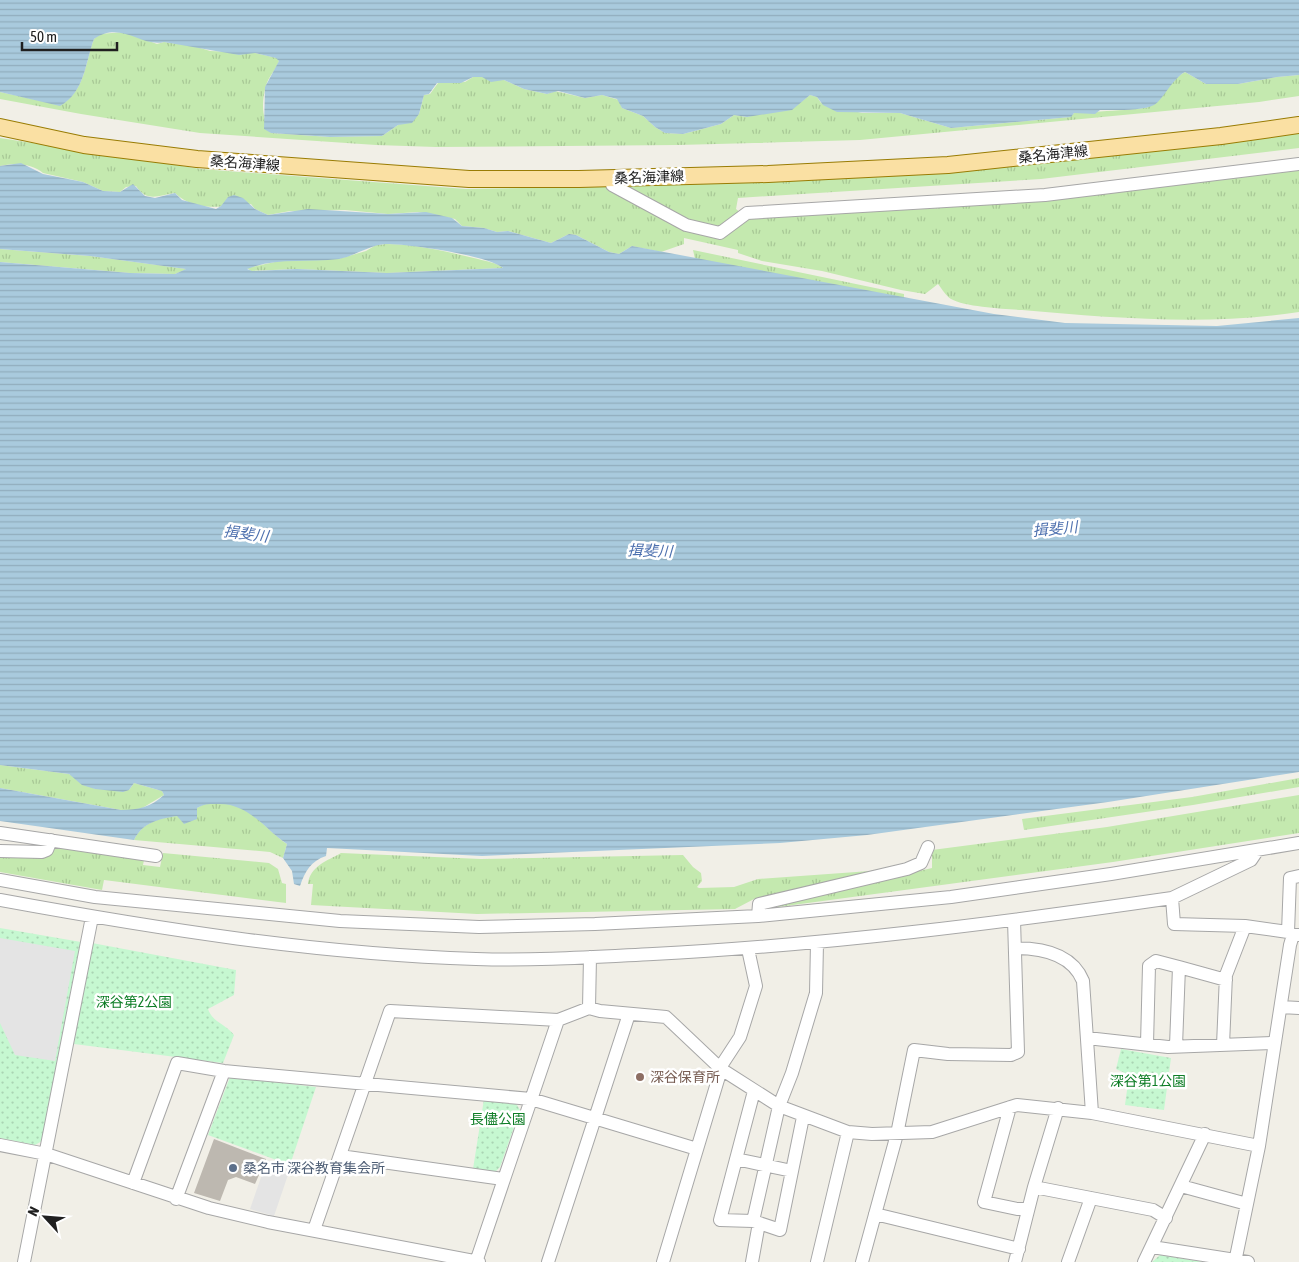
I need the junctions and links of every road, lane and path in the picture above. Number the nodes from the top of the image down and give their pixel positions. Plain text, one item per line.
1 (1299, 125) edge
2 (0, 127) edge
3 (1299, 164) edge
4 (611, 178) junction
5 (0, 833) edge
6 (51, 840) junction
7 (1299, 843) edge
8 (928, 846) dead end
9 (0, 851) edge
10 (1257, 851) junction
11 (156, 856) dead end
12 (1299, 876) edge
13 (0, 880) edge
14 (1172, 898) junction
15 (0, 900) edge
16 (758, 916) junction
17 (92, 917) junction
18 (1014, 920) junction
19 (1245, 926) junction
20 (1293, 934) edge
21 (817, 943) junction
22 (1015, 948) junction
23 (748, 949) junction
24 (590, 957) junction
25 (1179, 967) junction
26 (1226, 980) junction
27 (1281, 1007) junction
28 (589, 1008) junction
29 (1299, 1008) edge
30 (629, 1014) junction
31 (558, 1020) junction
32 (1087, 1038) junction
33 (1275, 1043) junction
34 (1146, 1044) junction
35 (1224, 1045) junction
36 (1176, 1046) junction
37 (722, 1069) junction
38 (224, 1071) junction
39 (364, 1084) junction
40 (754, 1090) junction
41 (531, 1099) junction
42 (778, 1106) junction
43 (1010, 1107) junction
44 (1058, 1108) junction
45 (1092, 1113) junction
46 (803, 1117) junction
47 (595, 1120) junction
48 (848, 1132) junction
49 (897, 1134) junction
50 (1205, 1134) junction
51 (0, 1145) edge
52 (1259, 1146) junction
53 (698, 1149) junction
54 (46, 1154) junction
55 (340, 1156) junction
56 (736, 1159) junction
57 (765, 1165) junction
58 (792, 1171) junction
59 (503, 1179) junction
60 (133, 1184) junction
61 (1181, 1186) junction
62 (1034, 1187) junction
63 (1091, 1198) junction
64 (176, 1199) junction
65 (1247, 1204) junction
66 (1028, 1209) junction
67 (874, 1214) junction
68 (1166, 1218) junction
69 (756, 1222) junction
70 (314, 1230) junction
71 (1152, 1247) junction
72 (1019, 1249) junction
73 (1240, 1261) edge
74 (24, 1262) edge
75 (477, 1262) edge
76 (548, 1262) edge
77 (663, 1262) edge
78 (752, 1262) edge
79 (817, 1262) edge
80 (862, 1262) edge
81 (1015, 1262) edge
82 (1068, 1262) edge
83 (1144, 1262) edge

1 - 4 main road, 桑名海津線
2 - 4 main road, 桑名海津線
3 - 4 street
5 - 6 street
6 - 9 street
6 - 11 street
7 - 10 street
8 - 16 street
10 - 14 street
10 - 16 street
12 - 20 street
13 - 16 street
14 - 18 street
14 - 19 street
15 - 17 street
17 - 24 street
17 - 54 street
18 - 21 street
18 - 22 street
19 - 20 street
19 - 26 street
20 - 27 street
21 - 23 street
21 - 42 street
22 - 32 street
22 - 49 street
23 - 24 street
23 - 37 street
24 - 28 street
25 - 26 street
25 - 34 street
25 - 36 street
26 - 35 street
27 - 29 street
27 - 33 street
28 - 30 street
28 - 31 street
30 - 37 street
30 - 47 street
31 - 39 street
31 - 41 street
32 - 34 street
32 - 45 street
33 - 35 street
33 - 52 street
34 - 36 street
35 - 36 street
37 - 40 street
37 - 53 street
38 - 39 street
38 - 60 street
38 - 64 street
39 - 41 street
39 - 55 street
40 - 42 street
40 - 56 street
41 - 47 street
41 - 59 street
42 - 46 street
42 - 57 street
43 - 44 street
43 - 49 street
43 - 66 street
44 - 45 street
44 - 62 street
45 - 50 street
46 - 48 street
46 - 58 street
47 - 53 street
47 - 76 street
48 - 49 street
48 - 79 street
49 - 67 street
50 - 52 street
50 - 61 street
51 - 54 street
52 - 65 street
53 - 77 street
54 - 60 street
54 - 74 street
55 - 59 street
55 - 70 street
56 - 57 street
56 - 69 street
57 - 58 street
57 - 69 street
58 - 69 street
59 - 75 street
60 - 64 street
61 - 65 street
61 - 68 street
62 - 63 street
62 - 66 street
63 - 68 street
63 - 82 street
64 - 70 street
65 - 73 street
66 - 72 street
67 - 72 street
67 - 80 street
68 - 71 street
69 - 78 street
70 - 75 street
71 - 73 street
71 - 83 street
72 - 81 street

